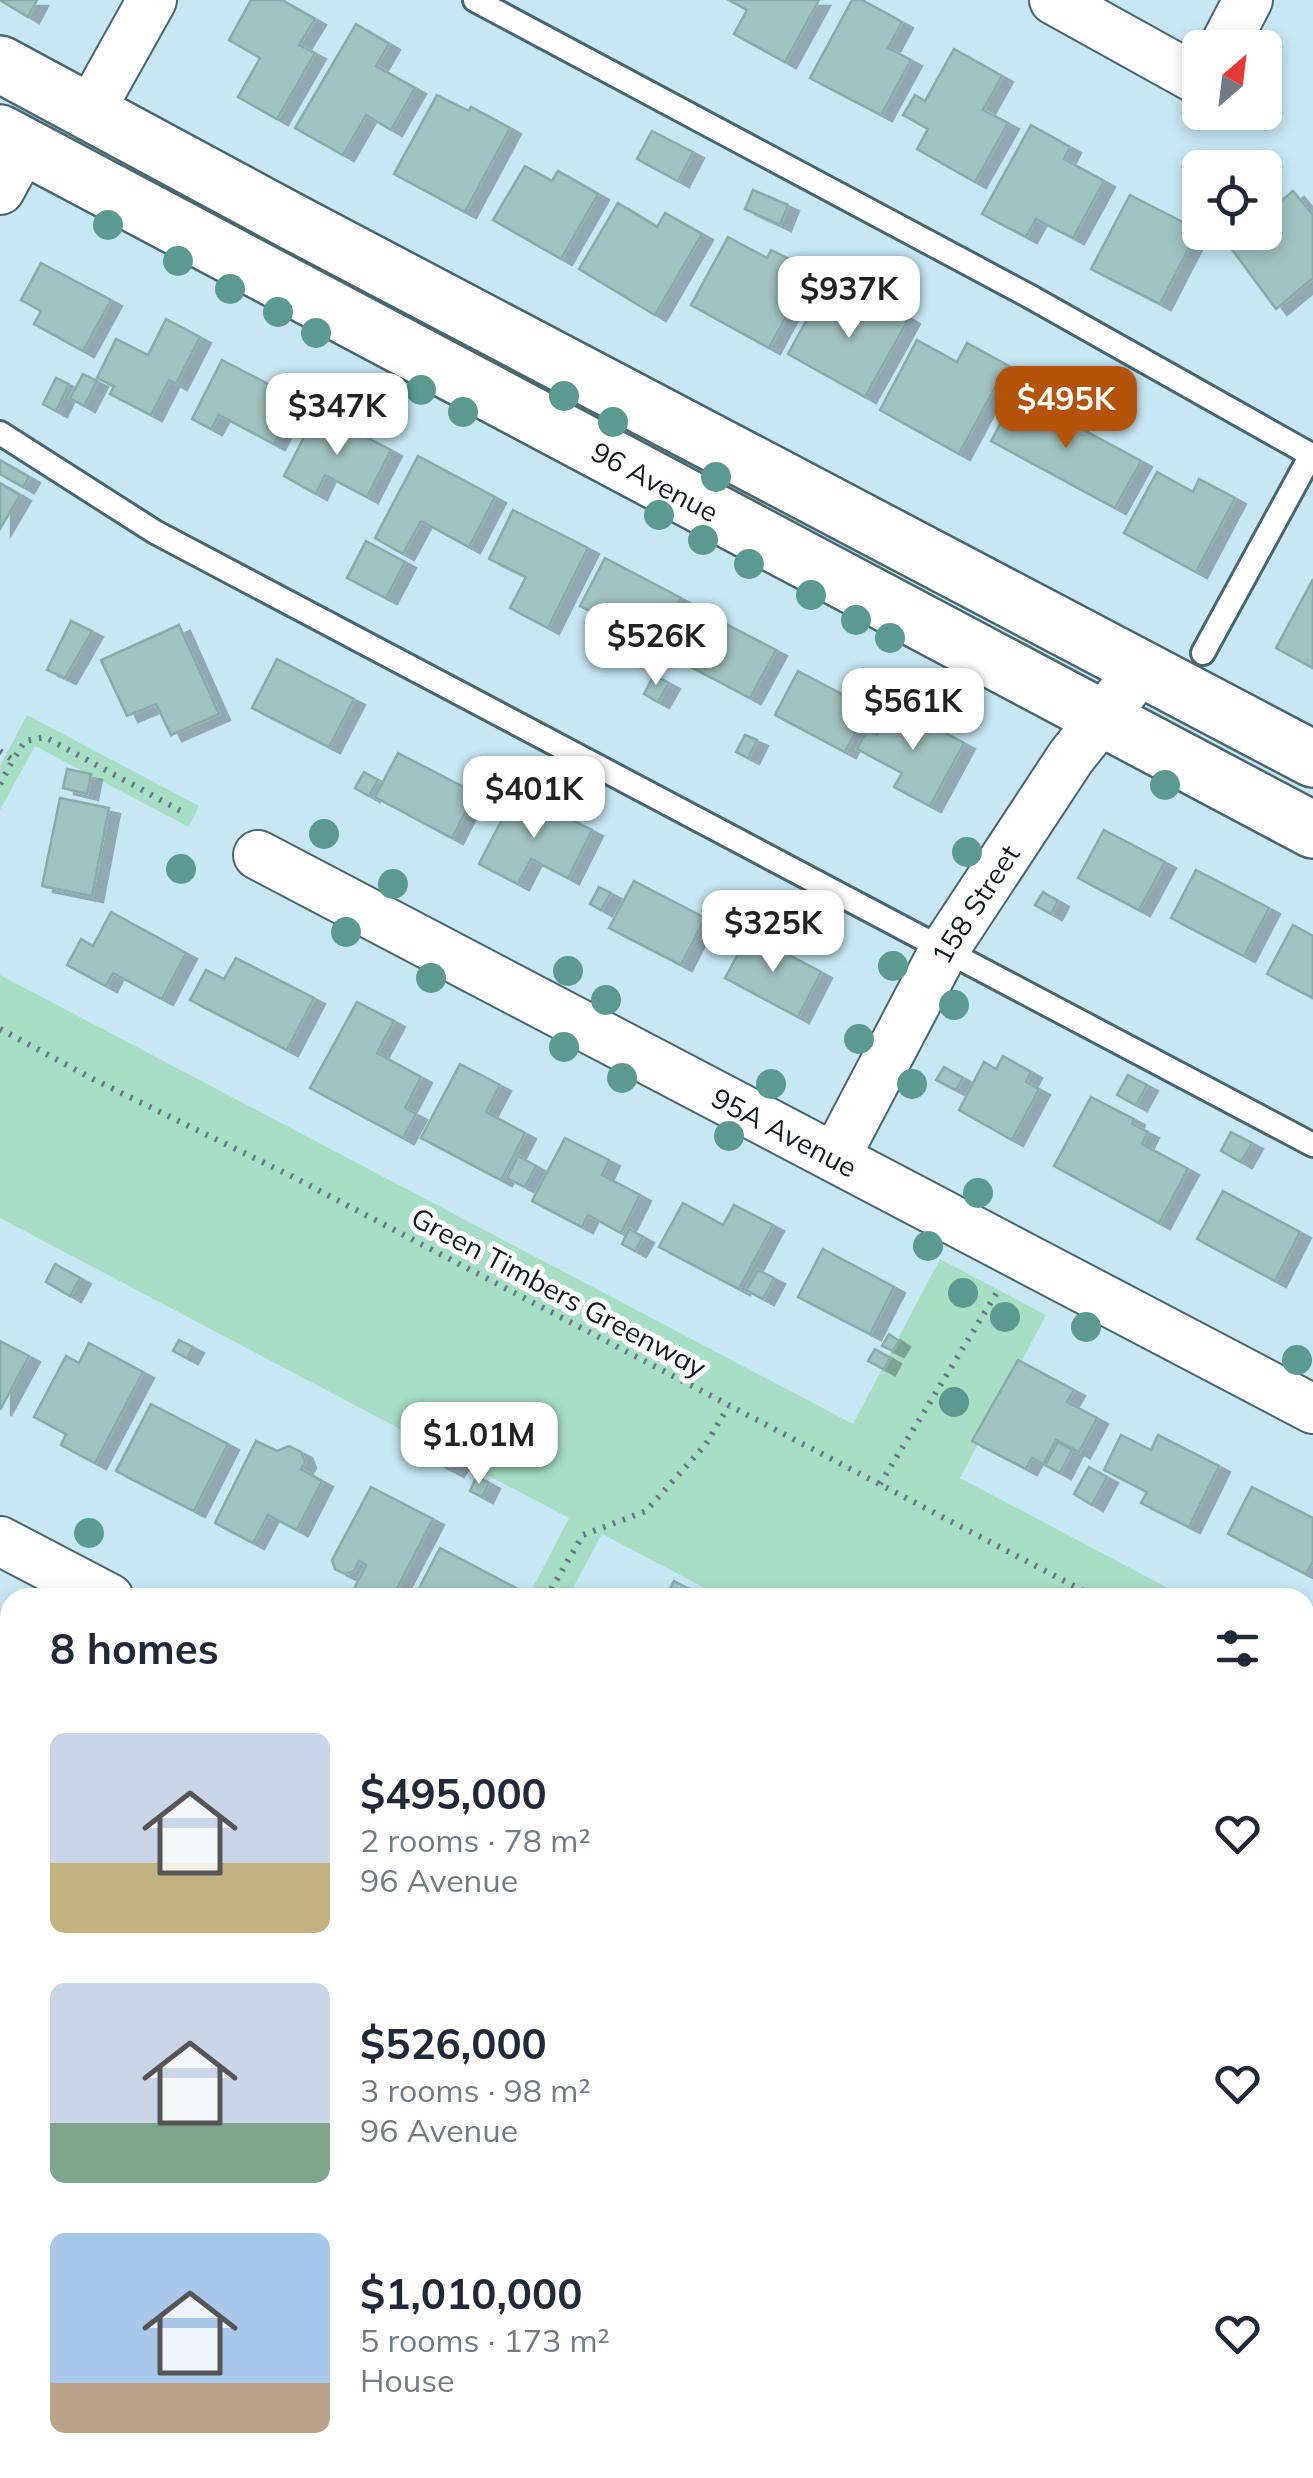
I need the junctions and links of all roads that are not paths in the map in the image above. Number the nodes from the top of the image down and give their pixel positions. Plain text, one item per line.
1 (152, 0) edge
2 (476, 0) edge
3 (1054, 0) edge
4 (1248, 0) edge
5 (1232, 30) edge
6 (0, 64) edge
7 (1182, 71) edge
8 (90, 112) junction
9 (8, 156) edge
10 (354, 253) junction
11 (0, 434) edge
12 (1312, 456) edge
13 (1203, 654) dead end
14 (1141, 668) junction
15 (1100, 717) junction
16 (1313, 759) edge
17 (1313, 830) edge
18 (258, 855) dead end
19 (944, 950) junction
20 (1313, 1146) edge
21 (836, 1156) junction
22 (1313, 1408) edge
23 (0, 1541) edge
24 (89, 1588) edge

1 - 8 street
2 - 12 lane
3 - 7 street
4 - 5 street
6 - 8 main road
8 - 10 main road
9 - 10 main road
9 - 15 main road, 96 Avenue
10 - 14 main road
11 - 19 lane
12 - 13 lane
14 - 15 street, 158 Street
14 - 16 main road
15 - 17 main road, 96 Avenue
15 - 19 street, 158 Street
18 - 21 street, 95A Avenue
19 - 20 lane
19 - 21 street, 158 Street
21 - 22 street, 95A Avenue
23 - 24 street

